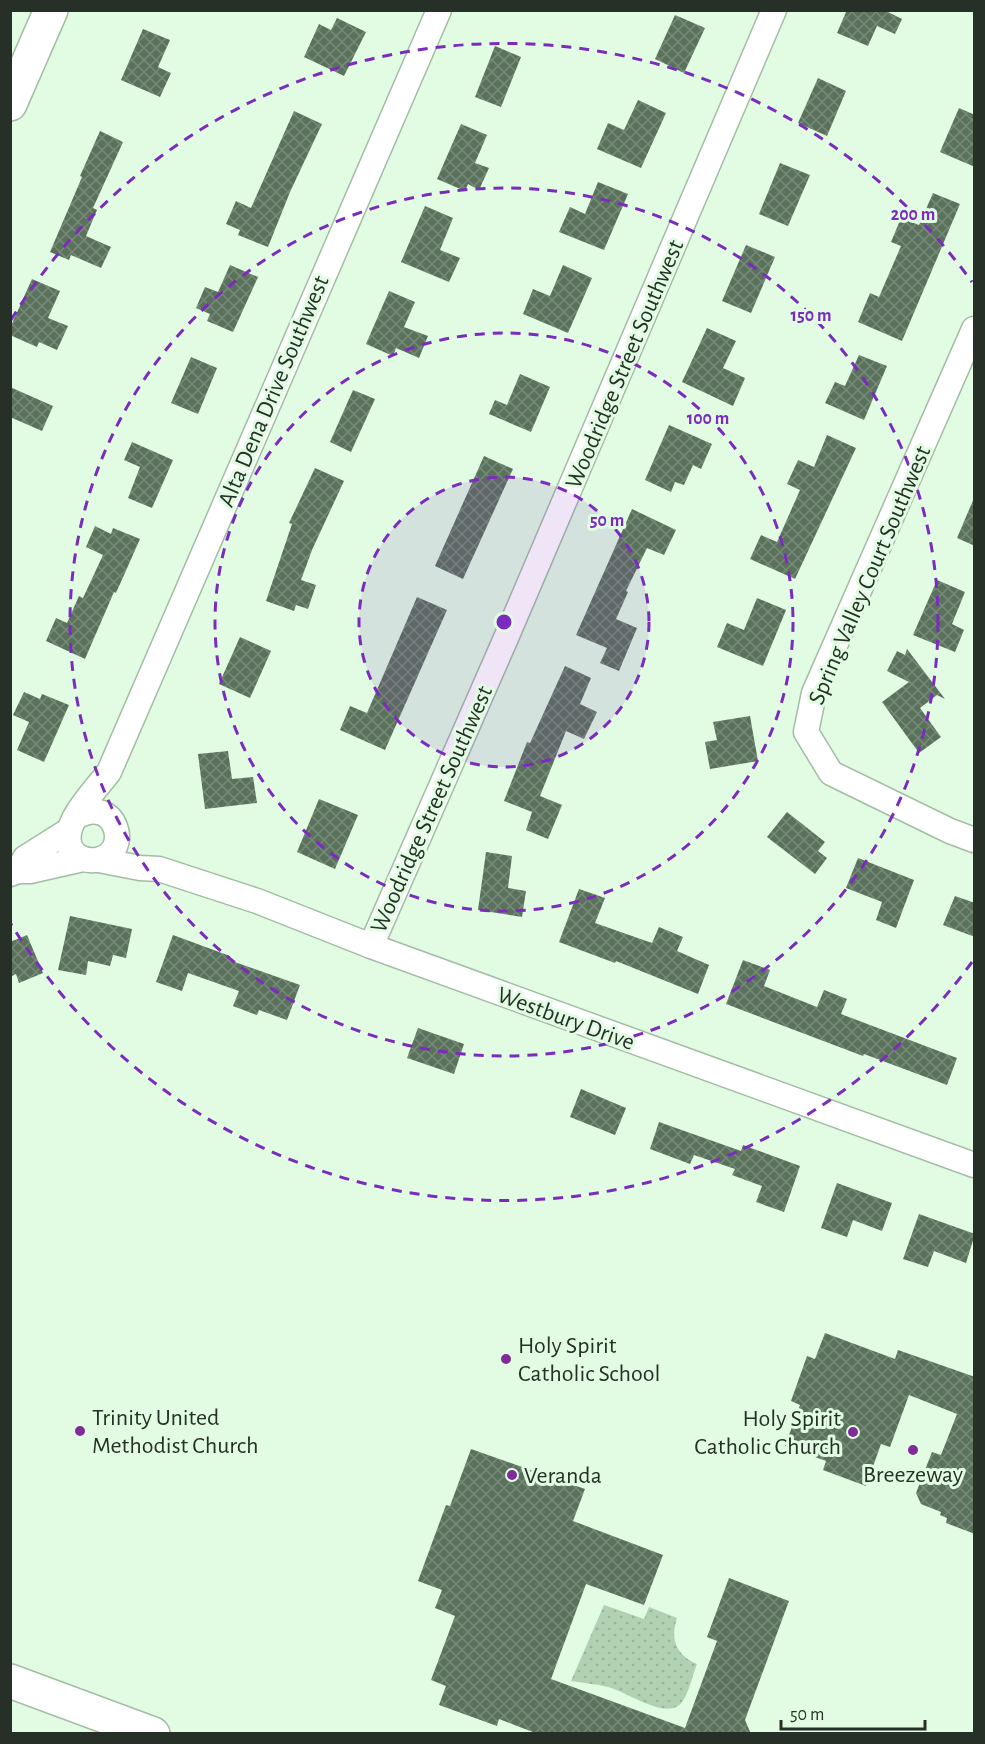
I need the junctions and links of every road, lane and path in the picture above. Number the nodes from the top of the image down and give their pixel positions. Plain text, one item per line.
1 (51, 10) edge
2 (439, 10) edge
3 (774, 10) edge
4 (10, 104) edge
5 (975, 329) edge
6 (109, 772) junction
7 (72, 824) junction
8 (115, 829) junction
9 (975, 840) edge
10 (91, 859) junction
11 (159, 869) junction
12 (14, 873) edge
13 (371, 946) junction
14 (975, 1165) edge
15 (10, 1681) edge
16 (153, 1734) edge

1 - 4 main road
2 - 6 street, Alta Dena Drive Southwest
3 - 13 street, Woodridge Street Southwest
5 - 9 street, Spring Valley Court Southwest
6 - 7 street, Alta Dena Drive Southwest
6 - 8 street, Alta Dena Drive Southwest
7 - 8 street
7 - 10 street
7 - 12 street, Westbury Drive
8 - 10 street
8 - 11 street, Westbury Drive
10 - 11 street, Westbury Drive
10 - 12 street, Westbury Drive
11 - 13 street, Westbury Drive
13 - 14 street, Westbury Drive
15 - 16 main road

